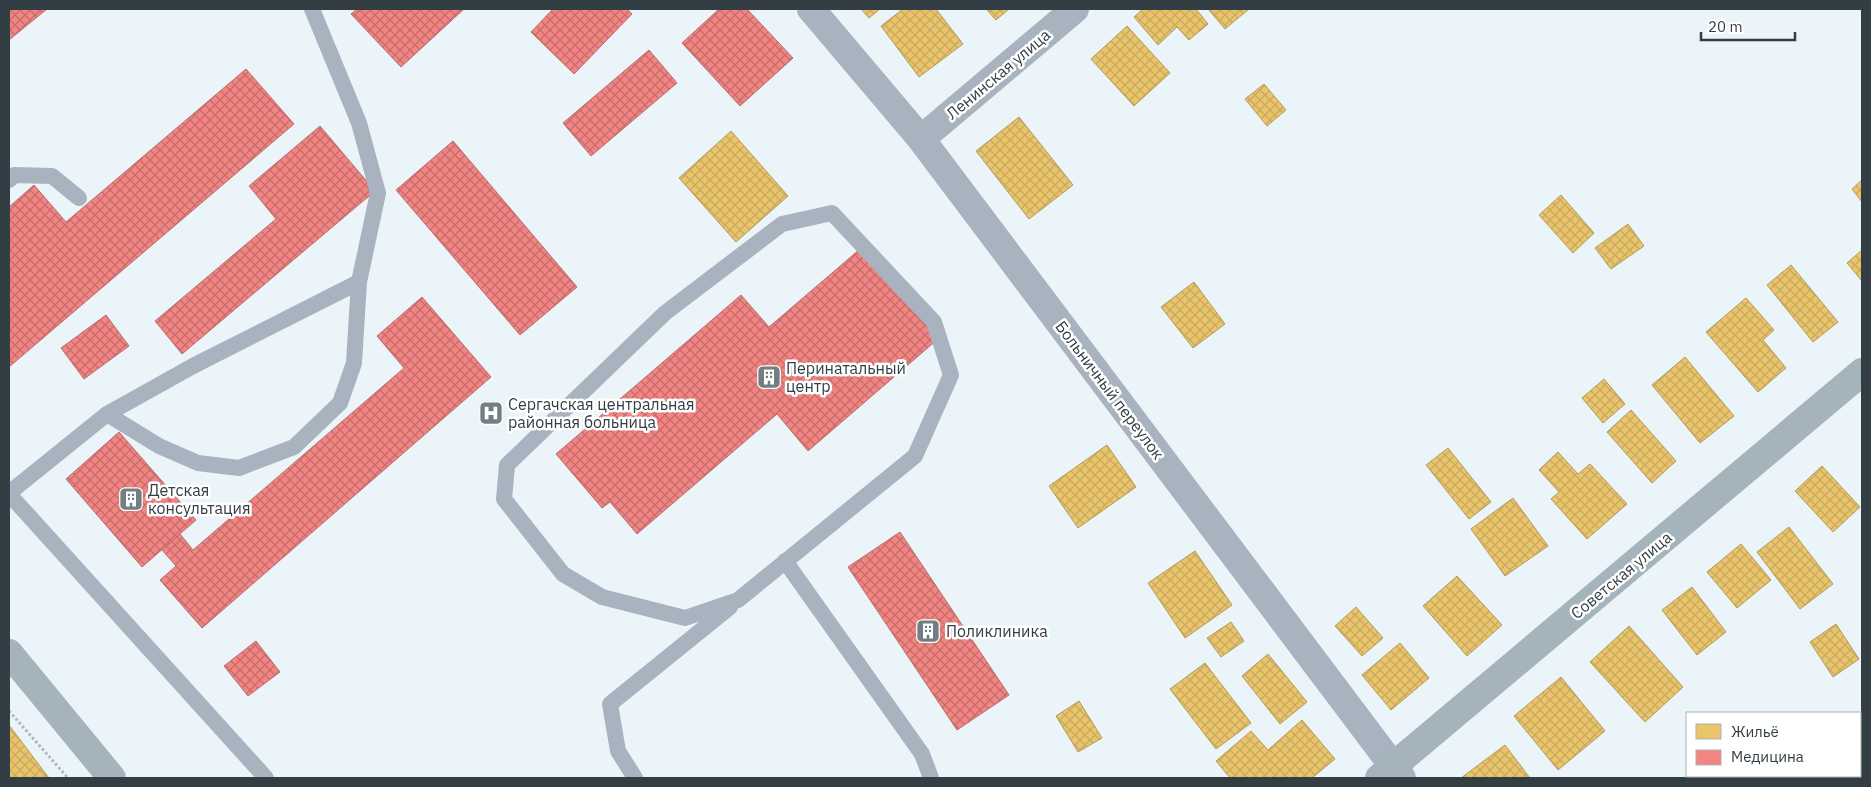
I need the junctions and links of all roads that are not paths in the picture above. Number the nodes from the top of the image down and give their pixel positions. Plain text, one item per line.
1 (312, 9) edge
2 (811, 9) edge
3 (1075, 9) edge
4 (921, 139) junction
5 (9, 180) edge
6 (79, 198) dead end
7 (359, 282) junction
8 (1862, 372) edge
9 (107, 414) junction
10 (9, 494) edge
11 (785, 561) junction
12 (738, 600) junction
13 (9, 653) edge
14 (1391, 774) edge
15 (925, 775) edge
16 (112, 778) edge
17 (266, 778) edge
18 (635, 778) edge

1 - 7 lane
2 - 4 street, Больничный переулок
3 - 4 street, Ленинская улица
4 - 14 street, Больничный переулок
5 - 6 lane
7 - 9 lane
7 - 9 lane
8 - 14 main road, Советская улица
9 - 10 lane
10 - 17 lane
11 - 12 lane
11 - 12 lane
11 - 15 lane
12 - 18 lane
13 - 16 main road

